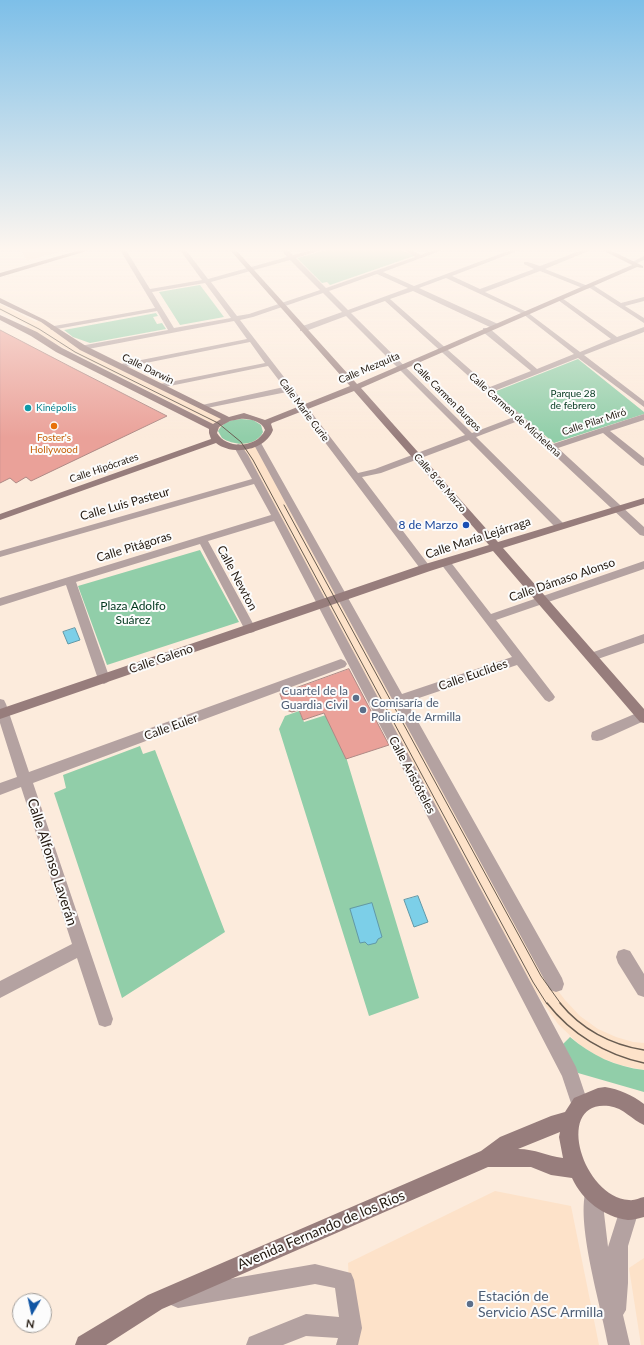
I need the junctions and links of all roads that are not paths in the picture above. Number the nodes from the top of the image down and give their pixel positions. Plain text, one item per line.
1 (25, 313) edge
2 (137, 313) edge
3 (160, 313) edge
4 (231, 313) edge
5 (260, 313) edge
6 (288, 313) edge
7 (347, 313) joint
8 (402, 313) edge
9 (466, 313) edge
10 (524, 313) joint
11 (579, 313) edge
12 (632, 313) edge
13 (0, 316) edge
14 (237, 320) junction
15 (644, 321) edge
16 (495, 326) junction
17 (54, 328) junction
18 (303, 329) junction
19 (644, 329) edge
20 (486, 330) junction
21 (173, 332) junction
22 (251, 340) junction
23 (617, 340) junction
24 (83, 348) junction
25 (442, 349) junction
26 (578, 355) junction
27 (269, 364) junction
28 (121, 366) junction
29 (401, 367) junction
30 (536, 372) junction
31 (160, 386) junction
32 (356, 386) junction
33 (288, 389) junction
34 (488, 391) junction
35 (644, 405) edge
36 (202, 407) junction
37 (303, 408) junction
38 (644, 417) edge
39 (518, 418) junction
40 (227, 419) junction
41 (266, 424) junction
42 (214, 428) junction
43 (604, 430) junction
44 (470, 436) junction
45 (216, 440) junction
46 (257, 443) junction
47 (238, 447) junction
48 (552, 447) junction
49 (417, 456) junction
50 (644, 463) edge
51 (355, 476) junction
52 (257, 480) junction
53 (644, 501) edge
54 (618, 509) junction
55 (0, 517) edge
56 (276, 517) junction
57 (560, 526) junction
58 (644, 533) edge
59 (202, 539) junction
60 (495, 546) junction
61 (0, 554) edge
62 (445, 562) junction
63 (644, 565) edge
64 (426, 568) junction
65 (70, 580) junction
66 (342, 598) junction
67 (542, 600) junction
68 (0, 602) edge
69 (322, 604) junction
70 (488, 618) junction
71 (250, 629) junction
72 (644, 638) edge
73 (592, 657) junction
74 (520, 659) junction
75 (341, 664) dead end
76 (104, 679) junction
77 (549, 697) dead end
78 (402, 699) junction
79 (1, 710) edge
80 (643, 716) edge
81 (597, 736) dead end
82 (25, 780) junction
83 (0, 789) edge
84 (80, 948) junction
85 (624, 957) dead end
86 (556, 984) dead end
87 (644, 989) edge
88 (0, 990) edge
89 (105, 1019) dead end
90 (641, 1110) edge
91 (576, 1113) junction
92 (488, 1158) junction
93 (576, 1169) junction
94 (594, 1194) junction
95 (637, 1208) edge
96 (155, 1302) junction
97 (614, 1317) junction
98 (349, 1336) edge
99 (86, 1345) edge
100 (257, 1345) edge
101 (619, 1345) edge

1 - 17 street, Calle Darwin
2 - 17 street
3 - 21 street
4 - 14 street, Calle Marie Curie
5 - 14 street
6 - 18 street, Calle 8 de Marzo
7 - 18 street
7 - 29 street, Calle Carmen Burgos
8 - 25 street, Calle Carmen de Michelena
9 - 16 street
10 - 16 street, Calle Mezquita
10 - 26 street
11 - 23 street
12 - 15 street
13 - 42 street, Calle Darwin
14 - 21 street
14 - 22 street, Calle Marie Curie
16 - 20 street, Calle Mezquita
17 - 24 street, Calle Darwin
18 - 32 street, Calle 8 de Marzo
19 - 23 street
20 - 25 street, Calle Mezquita
20 - 30 street
21 - 24 street
22 - 27 street, Calle Marie Curie
22 - 28 street
23 - 26 street
24 - 28 street, Calle Darwin
25 - 29 street, Calle Mezquita
25 - 34 street, Calle Carmen de Michelena
26 - 30 street
26 - 35 street
27 - 31 street
27 - 33 street, Calle Marie Curie
28 - 31 street, Calle Darwin
29 - 32 street, Calle Mezquita
29 - 44 street, Calle Carmen Burgos
30 - 34 street
31 - 36 street, Calle Darwin
32 - 37 street, Calle Mezquita
32 - 49 street, Calle 8 de Marzo
33 - 36 street
33 - 37 street, Calle Marie Curie
34 - 39 street, Calle Carmen de Michelena
36 - 40 street, Calle Darwin
37 - 41 street, Calle Mezquita
37 - 51 street, Calle Marie Curie
38 - 43 street, Calle Pilar Miró
39 - 44 street
39 - 48 street, Calle Carmen de Michelena
40 - 41 street
40 - 42 street
41 - 46 street
42 - 45 street
43 - 48 street, Calle Pilar Miró
43 - 50 street
44 - 49 street
44 - 57 street, Calle Carmen Burgos
45 - 47 street
45 - 55 street, Calle Hipócrates
46 - 47 street
46 - 66 street, Calle Aristóteles
47 - 52 street, Calle Aristóteles
48 - 54 street, Calle Carmen de Michelena
49 - 51 street
49 - 60 street, Calle 8 de Marzo
51 - 64 street, Calle Marie Curie
52 - 56 street, Calle Aristóteles
52 - 61 street, Calle Luis Pasteur
53 - 54 street, Calle María Lejárraga
54 - 57 street, Calle María Lejárraga
54 - 58 street, Calle Carmen de Michelena
56 - 59 street, Calle Pitágoras
56 - 69 street, Calle Aristóteles
57 - 60 street, Calle María Lejárraga
59 - 65 street, Calle Pitágoras
59 - 71 street, Calle Newton
60 - 62 street, Calle María Lejárraga
60 - 67 street, Calle 8 de Marzo
62 - 64 street, Calle María Lejárraga
62 - 70 street
63 - 67 street, Calle Dámaso Alonso
64 - 66 street, Calle María Lejárraga
65 - 68 street, Calle Pitágoras
65 - 76 street
66 - 69 street, Calle María Lejárraga
66 - 78 street, Calle Aristóteles
67 - 70 street, Calle Dámaso Alonso
67 - 73 street, Calle 8 de Marzo
69 - 71 street, Calle Galeno
69 - 91 street, Calle Aristóteles
70 - 74 street
71 - 76 street, Calle Galeno
72 - 73 street
73 - 80 street, Calle 8 de Marzo
74 - 77 street
74 - 78 street, Calle Euclides
75 - 82 street, Calle Euler
76 - 79 street, Calle Galeno
78 - 86 street, Calle Aristóteles
79 - 82 street, Calle Alfonso Laverán
80 - 81 street
82 - 83 street, Calle Euler
82 - 84 street, Calle Alfonso Laverán
84 - 88 street
84 - 89 street, Calle Alfonso Laverán
85 - 87 street
90 - 91 street, Avenida Fernando de los Ríos
91 - 92 street, Avenida Fernando de los Ríos
91 - 93 street
92 - 93 street, Avenida Fernando de los Ríos
92 - 96 street, Avenida Fernando de los Ríos
93 - 94 street
94 - 95 street
94 - 97 street
95 - 97 street
96 - 98 street, Avenida Fernando de los Ríos
96 - 99 street, Avenida Fernando de los Ríos
97 - 101 street
98 - 100 street

